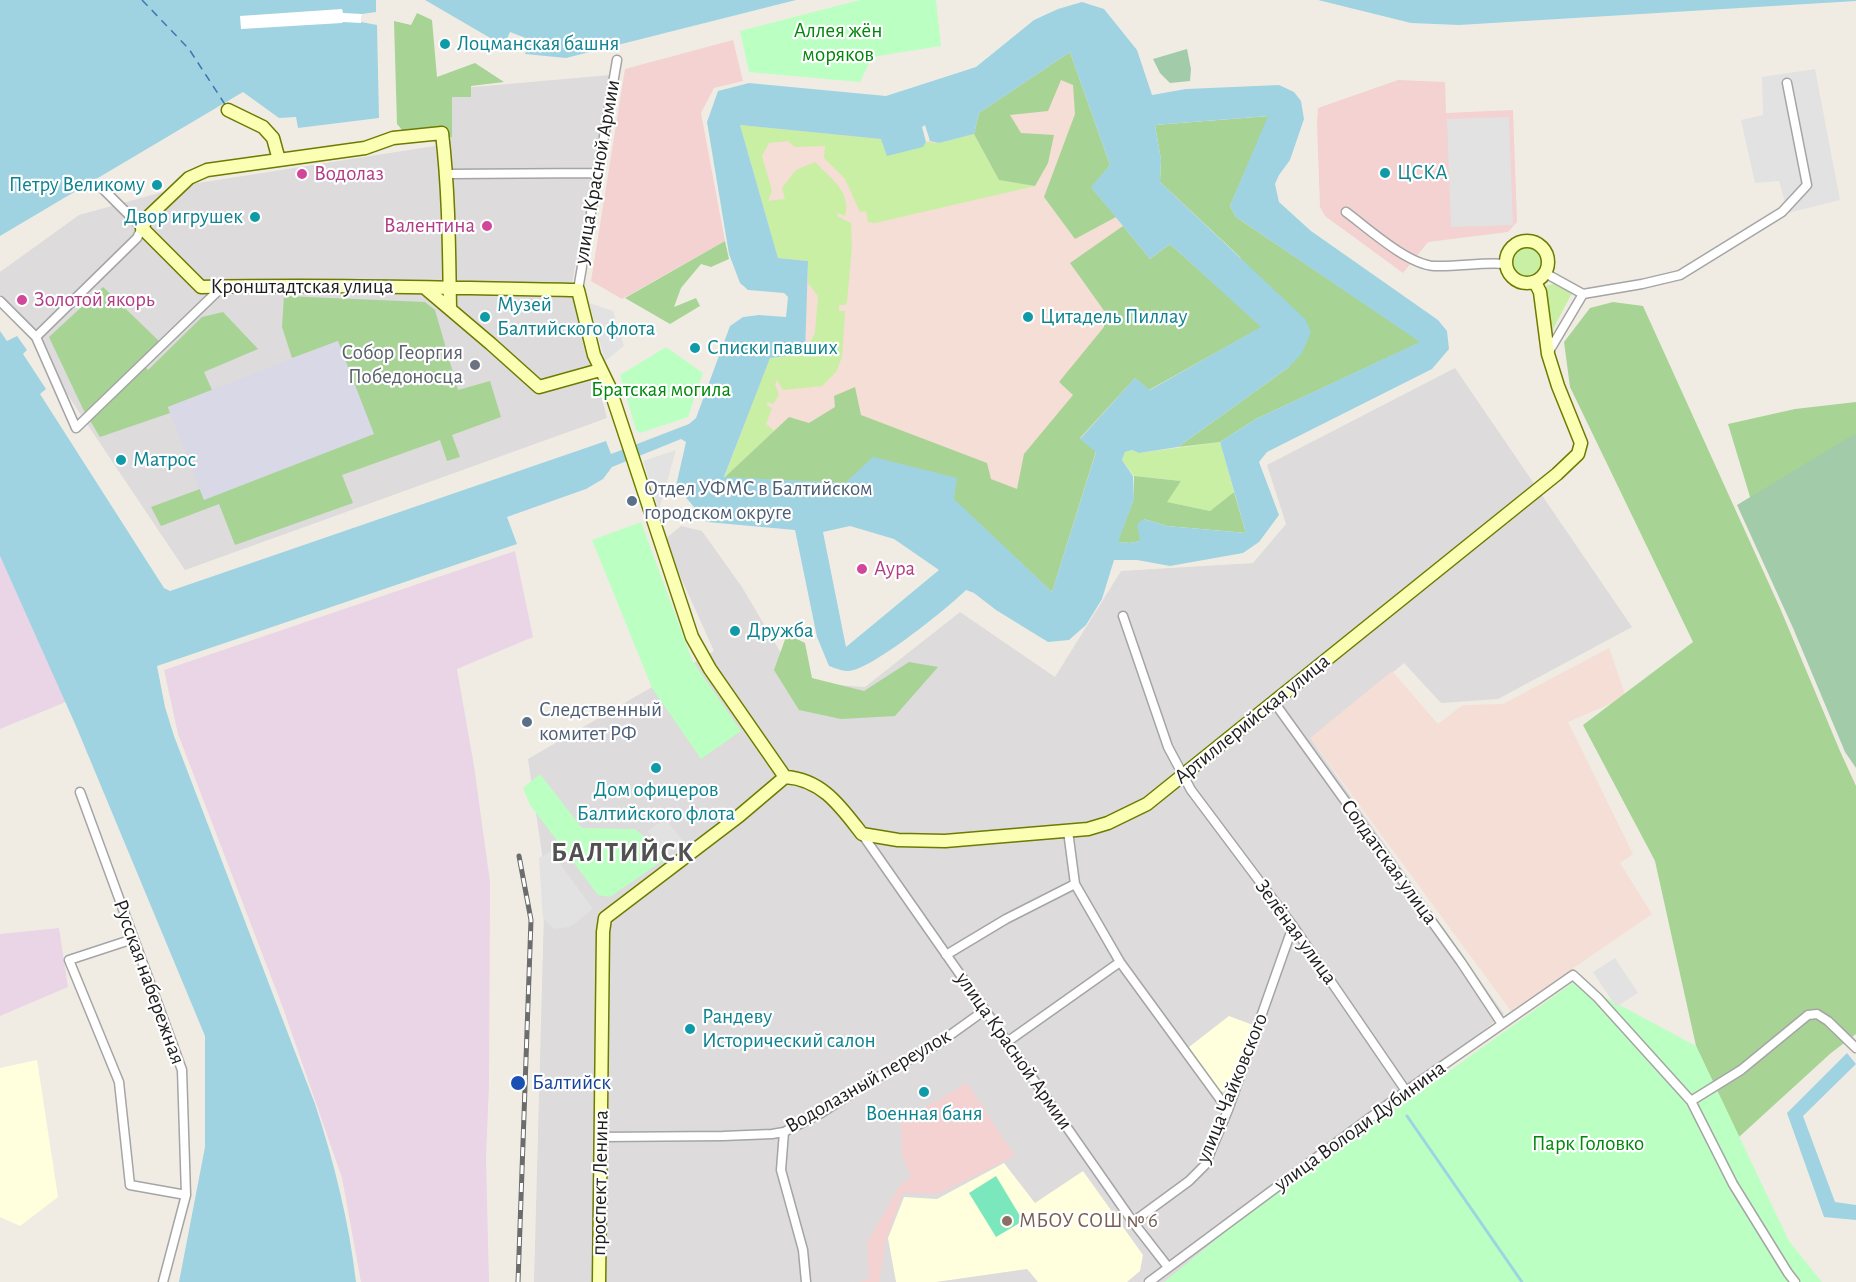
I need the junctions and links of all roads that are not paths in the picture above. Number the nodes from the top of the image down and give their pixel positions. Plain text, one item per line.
1 (616, 60) dead end
2 (1787, 83) dead end
3 (228, 110) dead end
4 (279, 160) junction
5 (597, 173) junction
6 (447, 174) junction
7 (102, 188) dead end
8 (1346, 213) dead end
9 (142, 228) junction
10 (1505, 264) junction
11 (1545, 273) junction
12 (1535, 282) junction
13 (224, 286) junction
14 (425, 288) junction
15 (450, 288) junction
16 (578, 290) junction
17 (1583, 294) junction
18 (0, 300) edge
19 (450, 309) junction
20 (36, 337) junction
21 (1548, 354) junction
22 (600, 369) junction
23 (1123, 616) dead end
24 (1274, 702) junction
25 (1183, 775) junction
26 (785, 777) junction
27 (80, 792) dead end
28 (1068, 831) junction
29 (862, 834) junction
30 (1075, 884) junction
31 (1293, 926) junction
32 (133, 939) junction
33 (946, 955) junction
34 (1120, 962) junction
35 (985, 1010) junction
36 (1502, 1024) junction
37 (1007, 1042) junction
38 (1856, 1048) edge
39 (1406, 1091) junction
40 (1691, 1101) junction
41 (1228, 1110) junction
42 (784, 1132) junction
43 (601, 1137) junction
44 (186, 1196) junction
45 (1134, 1222) junction
46 (1168, 1267) junction
47 (163, 1282) edge
48 (599, 1282) edge
49 (806, 1282) edge
50 (1149, 1282) edge
51 (1795, 1282) edge

1 - 5 street, улица Красной Армии
2 - 17 street
3 - 4 street
4 - 6 street
4 - 9 street
5 - 6 street
5 - 16 street, улица Красной Армии
6 - 15 street
7 - 9 street
8 - 10 street
9 - 13 street, Кронштадтская улица
9 - 20 street
10 - 11 street
10 - 12 street
11 - 12 street
11 - 17 street
12 - 21 street, Артиллерийская улица
13 - 14 street, Кронштадтская улица
13 - 20 street
14 - 15 street, Кронштадтская улица
14 - 19 street
15 - 16 street, Кронштадтская улица
15 - 19 street
16 - 22 street, улица Красной Армии
17 - 21 street
18 - 20 street
19 - 22 street
21 - 24 street, Артиллерийская улица
22 - 26 street, улица Красной Армии
23 - 25 street, Зелёная улица
24 - 25 street, Артиллерийская улица
24 - 36 street, Солдатская улица
25 - 28 street, Артиллерийская улица
25 - 31 street, Зелёная улица
26 - 29 street
26 - 43 street, проспект Ленина
27 - 32 street, Русская набережная
28 - 29 street, Артиллерийская улица
28 - 30 street
29 - 33 street, улица Красной Армии
30 - 33 street
30 - 34 street
31 - 39 street, Зелёная улица
31 - 41 street, улица Чайковского
32 - 44 street, Русская набережная
32 - 44 street
33 - 35 street, улица Красной Армии
34 - 37 street
34 - 41 street
35 - 37 street, улица Красной Армии
35 - 42 street, Водолазный переулок
36 - 39 street, улица Володи Дубинина
36 - 40 street, улица Володи Дубинина
37 - 45 street, улица Красной Армии
38 - 40 street
39 - 46 street, улица Володи Дубинина
40 - 51 street
41 - 45 street, улица Чайковского
42 - 43 street, Водолазный переулок
42 - 49 street
43 - 48 street, проспект Ленина
44 - 47 street, Русская набережная
45 - 46 street, улица Красной Армии
46 - 50 street, улица Володи Дубинина

